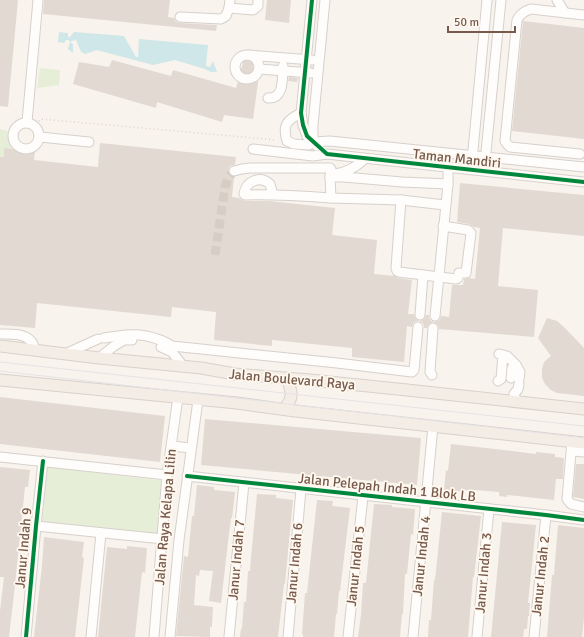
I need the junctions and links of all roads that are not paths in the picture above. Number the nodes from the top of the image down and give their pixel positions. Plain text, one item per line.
1 (38, 0) edge
2 (258, 0) edge
3 (312, 0) edge
4 (325, 0) edge
5 (487, 0) edge
6 (501, 0) edge
7 (557, 0) edge
8 (229, 4) edge
9 (565, 13) junction
10 (584, 15) edge
11 (180, 17) dead end
12 (249, 55) junction
13 (284, 58) junction
14 (306, 60) junction
15 (319, 61) junction
16 (259, 69) junction
17 (283, 71) junction
18 (305, 73) junction
19 (318, 74) junction
20 (479, 90) junction
21 (492, 92) junction
22 (268, 98) dead end
23 (301, 113) junction
24 (31, 123) junction
25 (40, 137) junction
26 (310, 139) junction
27 (89, 142) dead end
28 (253, 148) dead end
29 (327, 154) junction
30 (580, 154) dead end
31 (473, 156) junction
32 (485, 157) junction
33 (365, 159) junction
34 (584, 167) edge
35 (448, 168) junction
36 (471, 170) junction
37 (234, 171) dead end
38 (485, 171) junction
39 (330, 176) junction
40 (584, 182) edge
41 (448, 184) junction
42 (273, 195) dead end
43 (331, 198) junction
44 (401, 200) junction
45 (445, 205) junction
46 (443, 226) junction
47 (423, 276) junction
48 (439, 277) junction
49 (420, 314) dead end
50 (435, 316) dead end
51 (418, 327) dead end
52 (433, 328) dead end
53 (0, 334) edge
54 (0, 346) edge
55 (417, 347) junction
56 (172, 349) junction
57 (435, 349) junction
58 (34, 350) junction
59 (65, 354) junction
60 (99, 358) junction
61 (183, 366) junction
62 (235, 374) junction
63 (432, 375) dead end
64 (0, 380) edge
65 (300, 380) junction
66 (288, 381) junction
67 (498, 381) dead end
68 (178, 397) junction
69 (517, 398) junction
70 (198, 400) junction
71 (290, 409) junction
72 (584, 409) edge
73 (433, 426) junction
74 (577, 442) edge
75 (172, 446) junction
76 (191, 448) junction
77 (584, 452) edge
78 (0, 457) edge
79 (43, 461) junction
80 (167, 475) junction
81 (187, 476) junction
82 (244, 483) junction
83 (300, 489) junction
84 (362, 496) junction
85 (426, 502) junction
86 (584, 507) edge
87 (489, 509) junction
88 (546, 515) junction
89 (584, 520) edge
90 (36, 526) junction
91 (101, 533) junction
92 (162, 539) junction
93 (26, 637) edge
94 (91, 637) edge
95 (154, 637) edge
96 (170, 637) edge
97 (229, 637) edge
98 (288, 637) edge
99 (348, 637) edge
100 (413, 637) edge
101 (477, 637) edge
102 (534, 637) edge

1 - 24 street
2 - 8 street
3 - 14 street
4 - 15 street
5 - 20 street
6 - 21 street
7 - 9 street
8 - 11 street
9 - 10 street
9 - 30 street
12 - 13 street
12 - 16 street
12 - 16 street
13 - 14 street
13 - 17 street
14 - 15 street
14 - 18 street
15 - 19 street
16 - 17 street
17 - 18 street
17 - 22 street
18 - 19 street
18 - 23 street
19 - 26 street
20 - 21 street
20 - 31 street
21 - 32 street
23 - 26 street
23 - 26 street, Taman Mandiri
24 - 25 street
24 - 25 street
25 - 27 street
26 - 29 street
26 - 31 street, Taman Mandiri
28 - 29 street, Taman Mandiri
29 - 33 street, Taman Mandiri
31 - 32 street, Taman Mandiri
31 - 36 street
32 - 34 street, Taman Mandiri
32 - 38 street
33 - 35 street, Taman Mandiri
33 - 39 street
35 - 36 street, Taman Mandiri
35 - 41 street
36 - 38 street, Taman Mandiri
37 - 39 street
38 - 40 street, Taman Mandiri
39 - 41 street
39 - 43 street
41 - 45 street
42 - 43 street
43 - 44 street
44 - 45 street
44 - 47 street
45 - 46 street
46 - 48 street
46 - 48 street
47 - 48 street
47 - 49 street
48 - 50 street
51 - 55 street
52 - 57 street
53 - 58 street
54 - 58 main road, Jalan Boulevard Raya
55 - 56 street
55 - 57 street
56 - 59 street
56 - 60 street
56 - 61 street
57 - 63 street
58 - 59 main road, Jalan Boulevard Raya
59 - 60 main road, Jalan Boulevard Raya
60 - 61 main road, Jalan Boulevard Raya
61 - 62 main road, Jalan Boulevard Raya
62 - 65 main road, Jalan Boulevard Raya
62 - 66 main road
64 - 68 main road, Jalan Boulevard Raya
65 - 66 main road
65 - 69 main road, Jalan Boulevard Raya
66 - 71 main road
67 - 69 street
68 - 70 main road, Jalan Boulevard Raya
68 - 75 street, Jalan Raya Kelapa Lilin
69 - 72 main road, Jalan Boulevard Raya
70 - 71 main road, Jalan Boulevard Raya
70 - 76 street, Jalan Raya Kelapa Lilin
71 - 73 main road, Jalan Boulevard Raya
73 - 74 main road, Jalan Boulevard Raya
73 - 85 street, Janur Indah 4
74 - 77 street
74 - 86 street
75 - 76 street
75 - 80 street, Jalan Raya Kelapa Lilin
76 - 81 street, Jalan Raya Kelapa Lilin
78 - 79 street
79 - 80 street
79 - 90 street, Janur Indah 9
80 - 92 street, Jalan Raya Kelapa Lilin
81 - 82 street, Jalan Pelepah Indah 1 Blok LB
81 - 96 street, Jalan Raya Kelapa Lilin
82 - 83 street, Jalan Pelepah Indah 1 Blok LB
82 - 97 street, Janur Indah 7
83 - 84 street, Jalan Pelepah Indah 1 Blok LB
83 - 98 street, Janur Indah 6
84 - 85 street, Jalan Pelepah Indah 1 Blok LB
84 - 99 street, Janur Indah 5
85 - 87 street, Jalan Pelepah Indah 1 Blok LB
85 - 100 street, Janur Indah 4
87 - 88 street, Jalan Pelepah Indah 1 Blok LB
87 - 101 street, Janur Indah 3
88 - 89 street, Jalan Pelepah Indah 1 Blok LB
88 - 102 street, Janur Indah 2
90 - 91 street
90 - 93 street, Janur Indah 9
91 - 92 street
91 - 94 street
92 - 95 street, Jalan Raya Kelapa Lilin

